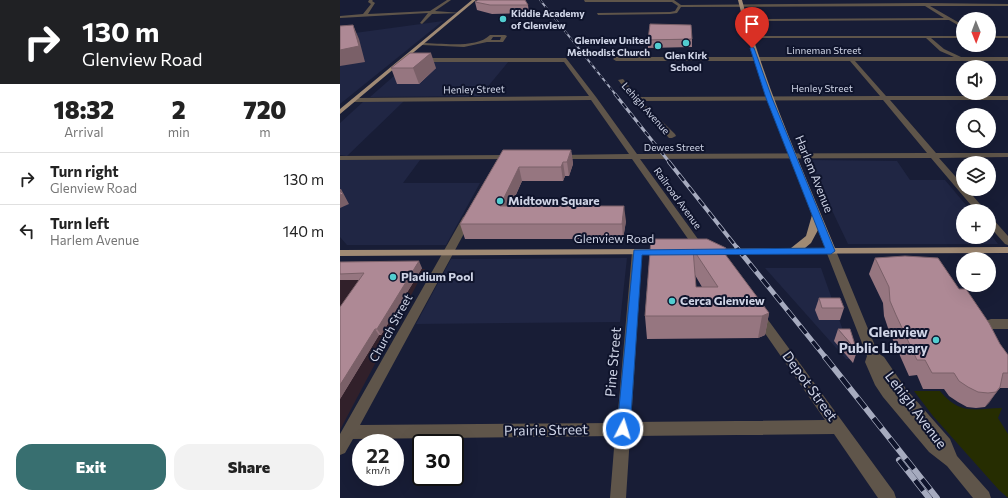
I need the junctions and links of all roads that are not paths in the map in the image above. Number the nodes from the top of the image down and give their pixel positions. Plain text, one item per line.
1 (371, 0) edge
2 (449, 0) edge
3 (474, 0) edge
4 (874, 0) edge
5 (584, 1) edge
6 (741, 4) edge
7 (924, 4) junction
8 (977, 4) junction
9 (589, 5) dead end
10 (880, 5) junction
11 (1008, 5) edge
12 (680, 6) junction
13 (988, 9) dead end
14 (594, 10) dead end
15 (431, 13) junction
16 (459, 13) junction
17 (598, 14) junction
18 (365, 15) junction
19 (340, 17) edge
20 (949, 19) junction
21 (604, 20) dead end
22 (744, 20) junction
23 (422, 23) dead end
24 (956, 23) edge
25 (749, 37) junction
26 (927, 37) junction
27 (956, 37) edge
28 (996, 37) edge
29 (1008, 37) edge
30 (487, 41) dead end
31 (422, 44) junction
32 (942, 50) junction
33 (755, 59) junction
34 (851, 59) junction
35 (949, 59) junction
36 (960, 59) junction
37 (1008, 59) edge
38 (404, 60) junction
39 (616, 60) dead end
40 (621, 80) dead end
41 (594, 98) junction
42 (769, 98) junction
43 (884, 98) junction
44 (1007, 98) edge
45 (636, 99) junction
46 (354, 100) junction
47 (340, 112) edge
48 (672, 136) dead end
49 (1008, 155) edge
50 (792, 156) junction
51 (933, 156) junction
52 (500, 157) junction
53 (523, 157) edge
54 (553, 157) edge
55 (635, 157) junction
56 (340, 158) edge
57 (494, 168) edge
58 (975, 204) edge
59 (474, 205) edge
60 (816, 216) junction
61 (996, 228) edge
62 (1008, 242) edge
63 (1008, 250) edge
64 (794, 251) junction
65 (831, 251) junction
66 (637, 252) junction
67 (673, 252) edge
68 (687, 252) edge
69 (698, 252) junction
70 (448, 253) junction
71 (340, 254) edge
72 (753, 307) edge
73 (1008, 324) edge
74 (990, 346) edge
75 (873, 356) joint
76 (839, 427) junction
77 (623, 429) junction
78 (348, 432) junction
79 (340, 448) edge
80 (618, 498) edge
81 (888, 498) edge
82 (983, 498) edge

1 - 18 street
2 - 15 street
3 - 16 main road
4 - 10 street
5 - 9 street
5 - 12 street
6 - 10 street
6 - 12 street
6 - 22 main road, Harlem Avenue
7 - 8 street
7 - 10 street
7 - 20 street
8 - 11 street
8 - 13 street
12 - 17 street
14 - 17 street
15 - 16 street
15 - 18 street
15 - 23 street
16 - 31 main road
17 - 21 street
18 - 19 street
20 - 22 street
20 - 24 street
22 - 25 main road, Harlem Avenue
25 - 26 street
25 - 33 main road, Harlem Avenue
26 - 27 street
26 - 32 street
28 - 29 street
30 - 31 street
31 - 38 main road
32 - 35 street
32 - 36 street
33 - 34 street, Linneman Street
33 - 39 street, Linneman Street
33 - 42 main road, Harlem Avenue
34 - 35 street, Linneman Street
34 - 43 street
35 - 36 street, Linneman Street
36 - 37 street, Linneman Street
38 - 41 street, Railroad Avenue
38 - 46 main road
40 - 45 street, Lehigh Avenue
41 - 46 street, Henley Street
41 - 55 street, Railroad Avenue
42 - 43 street, Henley Street
42 - 45 street, Henley Street
42 - 50 main road, Harlem Avenue
43 - 44 street, Henley Street
43 - 51 street
45 - 48 street, Lehigh Avenue
46 - 47 main road
49 - 51 street, Dewes Street
50 - 51 street, Dewes Street
50 - 55 street, Dewes Street
50 - 60 main road, Harlem Avenue
51 - 58 street
52 - 53 street
52 - 56 street
52 - 57 street
54 - 55 street, Dewes Street
55 - 69 street, Railroad Avenue
59 - 70 street, Church Street
60 - 64 main road
60 - 65 main road, Harlem Avenue
61 - 62 street
63 - 65 main road
64 - 65 main road
64 - 69 main road
65 - 75 street, Harlem Avenue
66 - 67 main road, Glenview Road
66 - 70 main road, Glenview Road
66 - 77 street, Pine Street
68 - 69 main road
70 - 71 main road, Glenview Road
70 - 78 street, Church Street
72 - 76 street, Depot Street
73 - 74 street
75 - 82 street, Lehigh Avenue
76 - 77 street, Prairie Street
76 - 81 street, Depot Street
77 - 78 street, Prairie Street
77 - 80 street, Pine Street
78 - 79 street, Church Street

